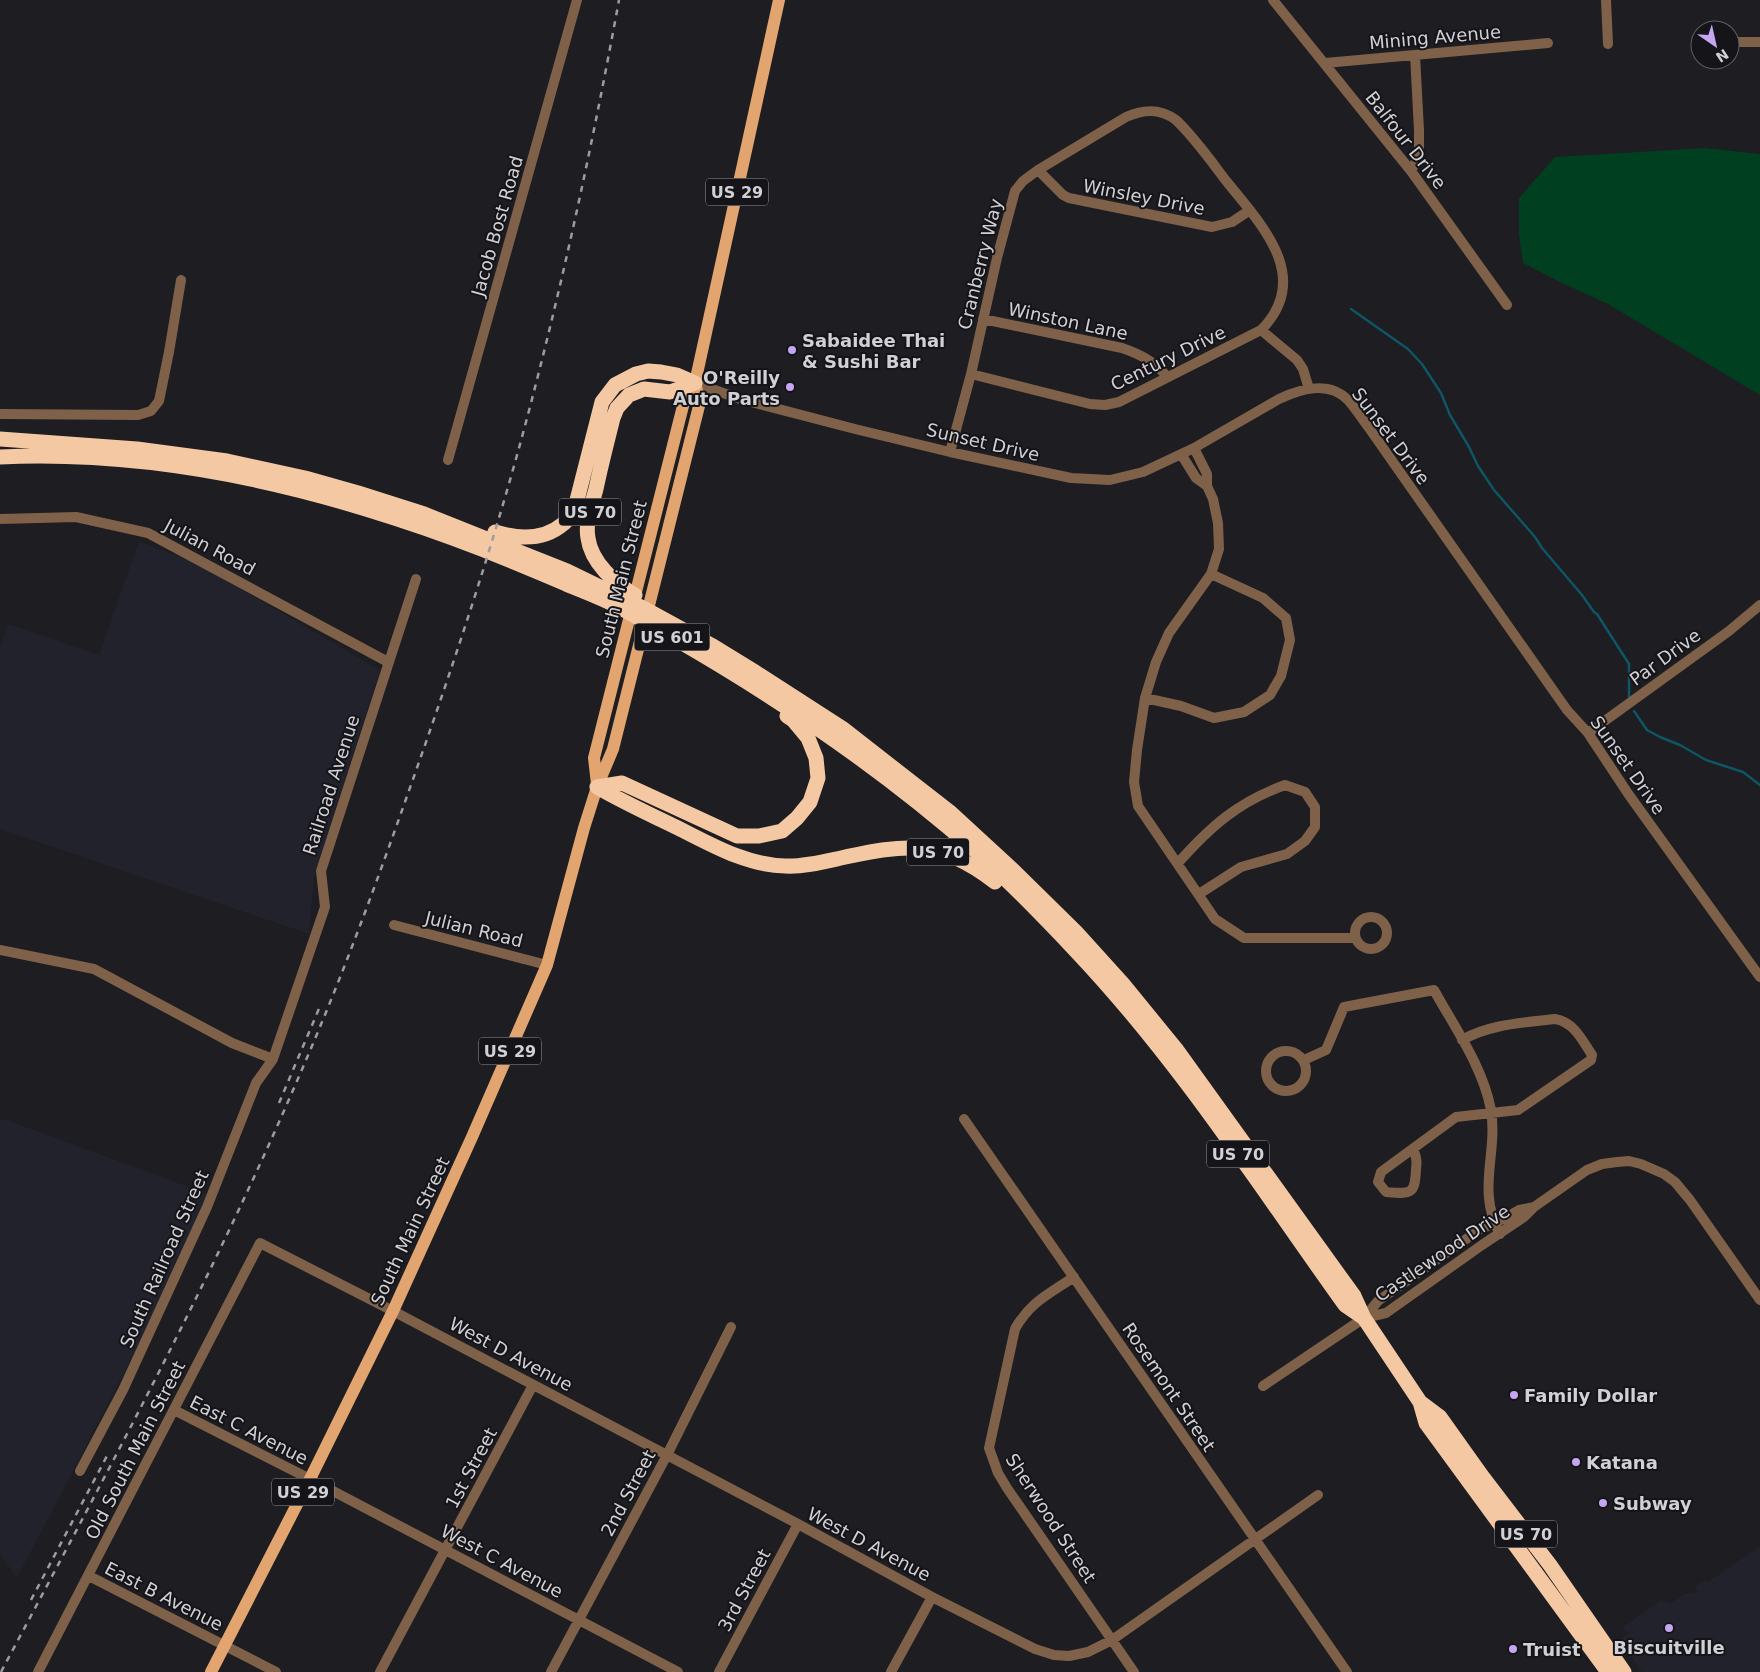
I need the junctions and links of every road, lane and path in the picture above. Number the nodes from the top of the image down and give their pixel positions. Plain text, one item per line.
1 (577, 0) edge
2 (779, 0) edge
3 (1273, 0) edge
4 (1606, 0) edge
5 (1740, 42) edge
6 (1760, 42) edge
7 (1548, 43) dead end
8 (1608, 44) dead end
9 (1415, 55) junction
10 (1325, 63) junction
11 (1038, 170) junction
12 (1411, 171) junction
13 (1250, 210) junction
14 (181, 280) dead end
15 (1507, 305) dead end
16 (983, 319) junction
17 (1261, 330) junction
18 (971, 374) junction
19 (1167, 377) junction
20 (695, 383) junction
21 (1309, 388) junction
22 (0, 414) edge
23 (0, 439) edge
24 (1194, 448) junction
25 (950, 452) junction
26 (1182, 454) junction
27 (0, 457) edge
28 (448, 460) dead end
29 (1207, 486) junction
30 (358, 493) junction
31 (0, 519) edge
32 (1210, 574) junction
33 (416, 579) dead end
34 (1760, 605) edge
35 (708, 651) junction
36 (388, 662) junction
37 (1145, 698) junction
38 (1588, 733) junction
39 (597, 787) junction
40 (1178, 863) junction
41 (1199, 894) junction
42 (394, 925) dead end
43 (1356, 938) dead end
44 (0, 950) edge
45 (547, 965) junction
46 (1760, 977) edge
47 (1462, 1040) junction
48 (273, 1060) junction
49 (1304, 1060) junction
50 (1198, 1097) junction
51 (1491, 1113) junction
52 (964, 1119) dead end
53 (1413, 1150) junction
54 (1534, 1207) junction
55 (1495, 1224) junction
56 (1500, 1234) junction
57 (260, 1242) joint
58 (1074, 1277) junction
59 (1760, 1300) edge
60 (393, 1311) junction
61 (1364, 1318) junction
62 (730, 1327) dead end
63 (533, 1384) junction
64 (1263, 1386) dead end
65 (1420, 1402) junction
66 (174, 1410) junction
67 (667, 1455) junction
68 (80, 1471) dead end
69 (310, 1479) junction
70 (1318, 1495) dead end
71 (798, 1524) junction
72 (1254, 1540) junction
73 (446, 1550) junction
74 (89, 1576) junction
75 (932, 1597) junction
76 (579, 1620) junction
77 (1112, 1640) junction
78 (225, 1645) junction
79 (38, 1672) edge
80 (211, 1672) edge
81 (276, 1672) edge
82 (380, 1672) edge
83 (551, 1672) edge
84 (678, 1672) edge
85 (719, 1672) edge
86 (891, 1672) edge
87 (1134, 1672) edge
88 (1347, 1672) edge
89 (1608, 1672) edge
90 (1624, 1672) edge

1 - 28 street, Jacob Bost Road
2 - 20 main road, South Main Street / US 29
3 - 10 street, Balfour Drive
4 - 8 street
5 - 6 street
7 - 9 street, Mining Avenue
9 - 10 street, Mining Avenue
9 - 12 street
10 - 12 street, Balfour Drive
11 - 13 street, Winsley Drive
11 - 13 street, Cranberry Way
11 - 16 street, Cranberry Way
12 - 15 street, Balfour Drive
13 - 17 street, Cranberry Way
14 - 22 street
16 - 18 street, Cranberry Way
16 - 19 street, Winston Lane
17 - 19 street, Century Drive
17 - 21 street
18 - 19 street, Century Drive
18 - 25 street, Cranberry Way
20 - 25 street, Sunset Drive
20 - 30 highway
20 - 35 highway, US 70
20 - 39 main road, South Main Street / US 29
20 - 39 main road, South Main Street / US 29
21 - 24 street, Sunset Drive
21 - 38 street, Sunset Drive
23 - 30 highway, US 601
24 - 26 street, Sunset Drive
24 - 29 street
25 - 26 street, Sunset Drive
26 - 29 street
27 - 35 highway, US 601
29 - 32 street
30 - 35 highway, US 601
31 - 36 street, Julian Road
32 - 37 street
32 - 37 street
33 - 36 street, Railroad Avenue
34 - 38 street, Par Drive
35 - 39 highway
35 - 50 highway, US 601
35 - 61 highway, US 70
36 - 48 street, Railroad Avenue
37 - 40 street
38 - 46 street, Sunset Drive
39 - 45 main road, South Main Street / US 29
39 - 50 highway, US 70
40 - 41 street
40 - 41 street
41 - 43 street
42 - 45 street, Julian Road
44 - 48 street
45 - 60 main road, South Main Street / US 29
47 - 49 street
47 - 51 street
47 - 51 street
48 - 68 street, South Railroad Street
49 - 49 street
50 - 61 highway, US 70
51 - 53 street
51 - 55 street
52 - 58 street, Rosemont Street
53 - 53 street
54 - 55 street, Castlewood Drive
54 - 56 street, Castlewood Drive
54 - 59 street, Castlewood Drive
55 - 56 street
55 - 61 street, Castlewood Drive
56 - 61 street, Castlewood Drive
57 - 60 street, West D Avenue
57 - 66 street, Old South Main Street
58 - 72 street, Rosemont Street
58 - 77 street, Sherwood Street
60 - 63 street, West D Avenue
60 - 69 main road, South Main Street / US 29
61 - 64 street, Castlewood Drive
61 - 65 highway, US 70
62 - 67 street, 2nd Street
63 - 67 street, West D Avenue
63 - 73 street, 1st Street
65 - 89 highway, US 70
65 - 90 highway, US 70
66 - 69 street, East C Avenue
66 - 74 street, Old South Main Street
67 - 71 street, West D Avenue
67 - 76 street, 2nd Street
69 - 73 street, West C Avenue
69 - 78 main road, South Main Street / US 29
70 - 72 street, West D Avenue
71 - 75 street, West D Avenue
71 - 85 street, 3rd Street
72 - 77 street, West D Avenue
72 - 88 street, Rosemont Street
73 - 76 street, West C Avenue
73 - 82 street, 1st Street
74 - 78 street, East B Avenue
74 - 79 street, Old South Main Street
75 - 77 street, West D Avenue
75 - 86 street
76 - 83 street, 2nd Street
76 - 84 street, West C Avenue
77 - 87 street, Sherwood Street
78 - 80 main road, South Main Street / US 29
78 - 81 street, East B Avenue

